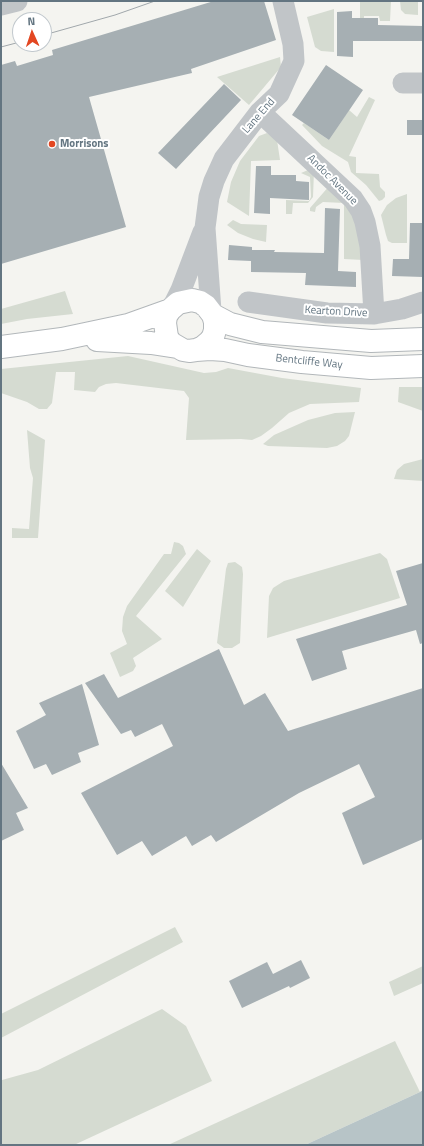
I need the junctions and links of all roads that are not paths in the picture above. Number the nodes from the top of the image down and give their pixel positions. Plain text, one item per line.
1 (17, 1) edge
2 (283, 1) edge
3 (1, 5) edge
4 (260, 112) junction
5 (205, 228) junction
6 (248, 302) dead end
7 (423, 302) edge
8 (171, 309) junction
9 (212, 313) junction
10 (374, 314) junction
11 (62, 339) junction
12 (423, 339) edge
13 (1, 347) edge
14 (186, 348) junction
15 (423, 366) edge

1 - 3 street
2 - 4 street, Lane End
4 - 5 street, Lane End
4 - 10 street, Andoc Avenue
5 - 8 street, Lane End
5 - 9 street, Lane End
6 - 10 street, Kearton Drive
7 - 10 street, Kearton Drive
8 - 9 main road
8 - 11 main road
8 - 14 main road
9 - 12 main road
9 - 14 main road
11 - 13 main road
11 - 14 main road, Bentcliffe Way
14 - 15 main road, Bentcliffe Way

